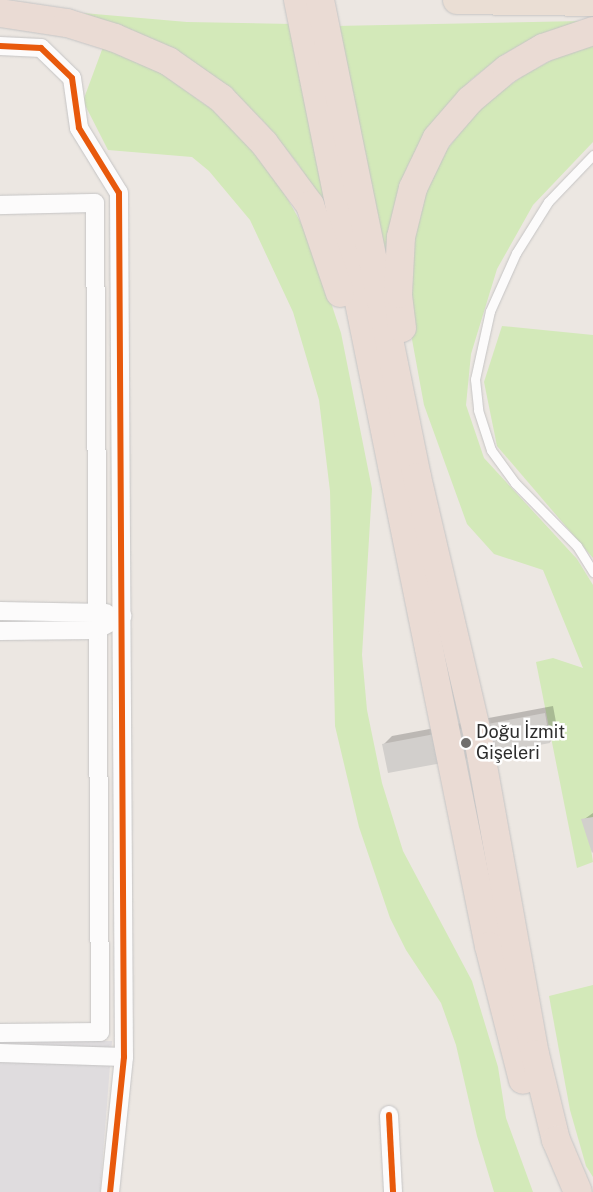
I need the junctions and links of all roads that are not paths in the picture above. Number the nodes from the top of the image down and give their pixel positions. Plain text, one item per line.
1 (298, 0) edge
2 (320, 0) edge
3 (457, 0) edge
4 (593, 2) edge
5 (0, 13) edge
6 (593, 31) edge
7 (0, 46) edge
8 (320, 55) junction
9 (593, 155) edge
10 (0, 205) edge
11 (406, 479) junction
12 (593, 572) edge
13 (0, 611) edge
14 (96, 611) junction
15 (122, 616) junction
16 (96, 630) junction
17 (0, 631) edge
18 (0, 1033) edge
19 (0, 1053) edge
20 (124, 1057) junction
21 (390, 1115) dead end
22 (110, 1192) edge
23 (393, 1192) edge
24 (558, 1192) edge
25 (578, 1192) edge

1 - 8 highway
2 - 8 highway
3 - 4 highway
5 - 11 highway
6 - 11 highway
7 - 15 street
8 - 11 highway
9 - 12 lane
10 - 14 street
11 - 24 highway
11 - 25 highway
13 - 14 street
14 - 15 street
14 - 16 street
15 - 16 street
15 - 20 street
16 - 17 street
16 - 18 street
19 - 20 street
20 - 22 street
21 - 23 street

